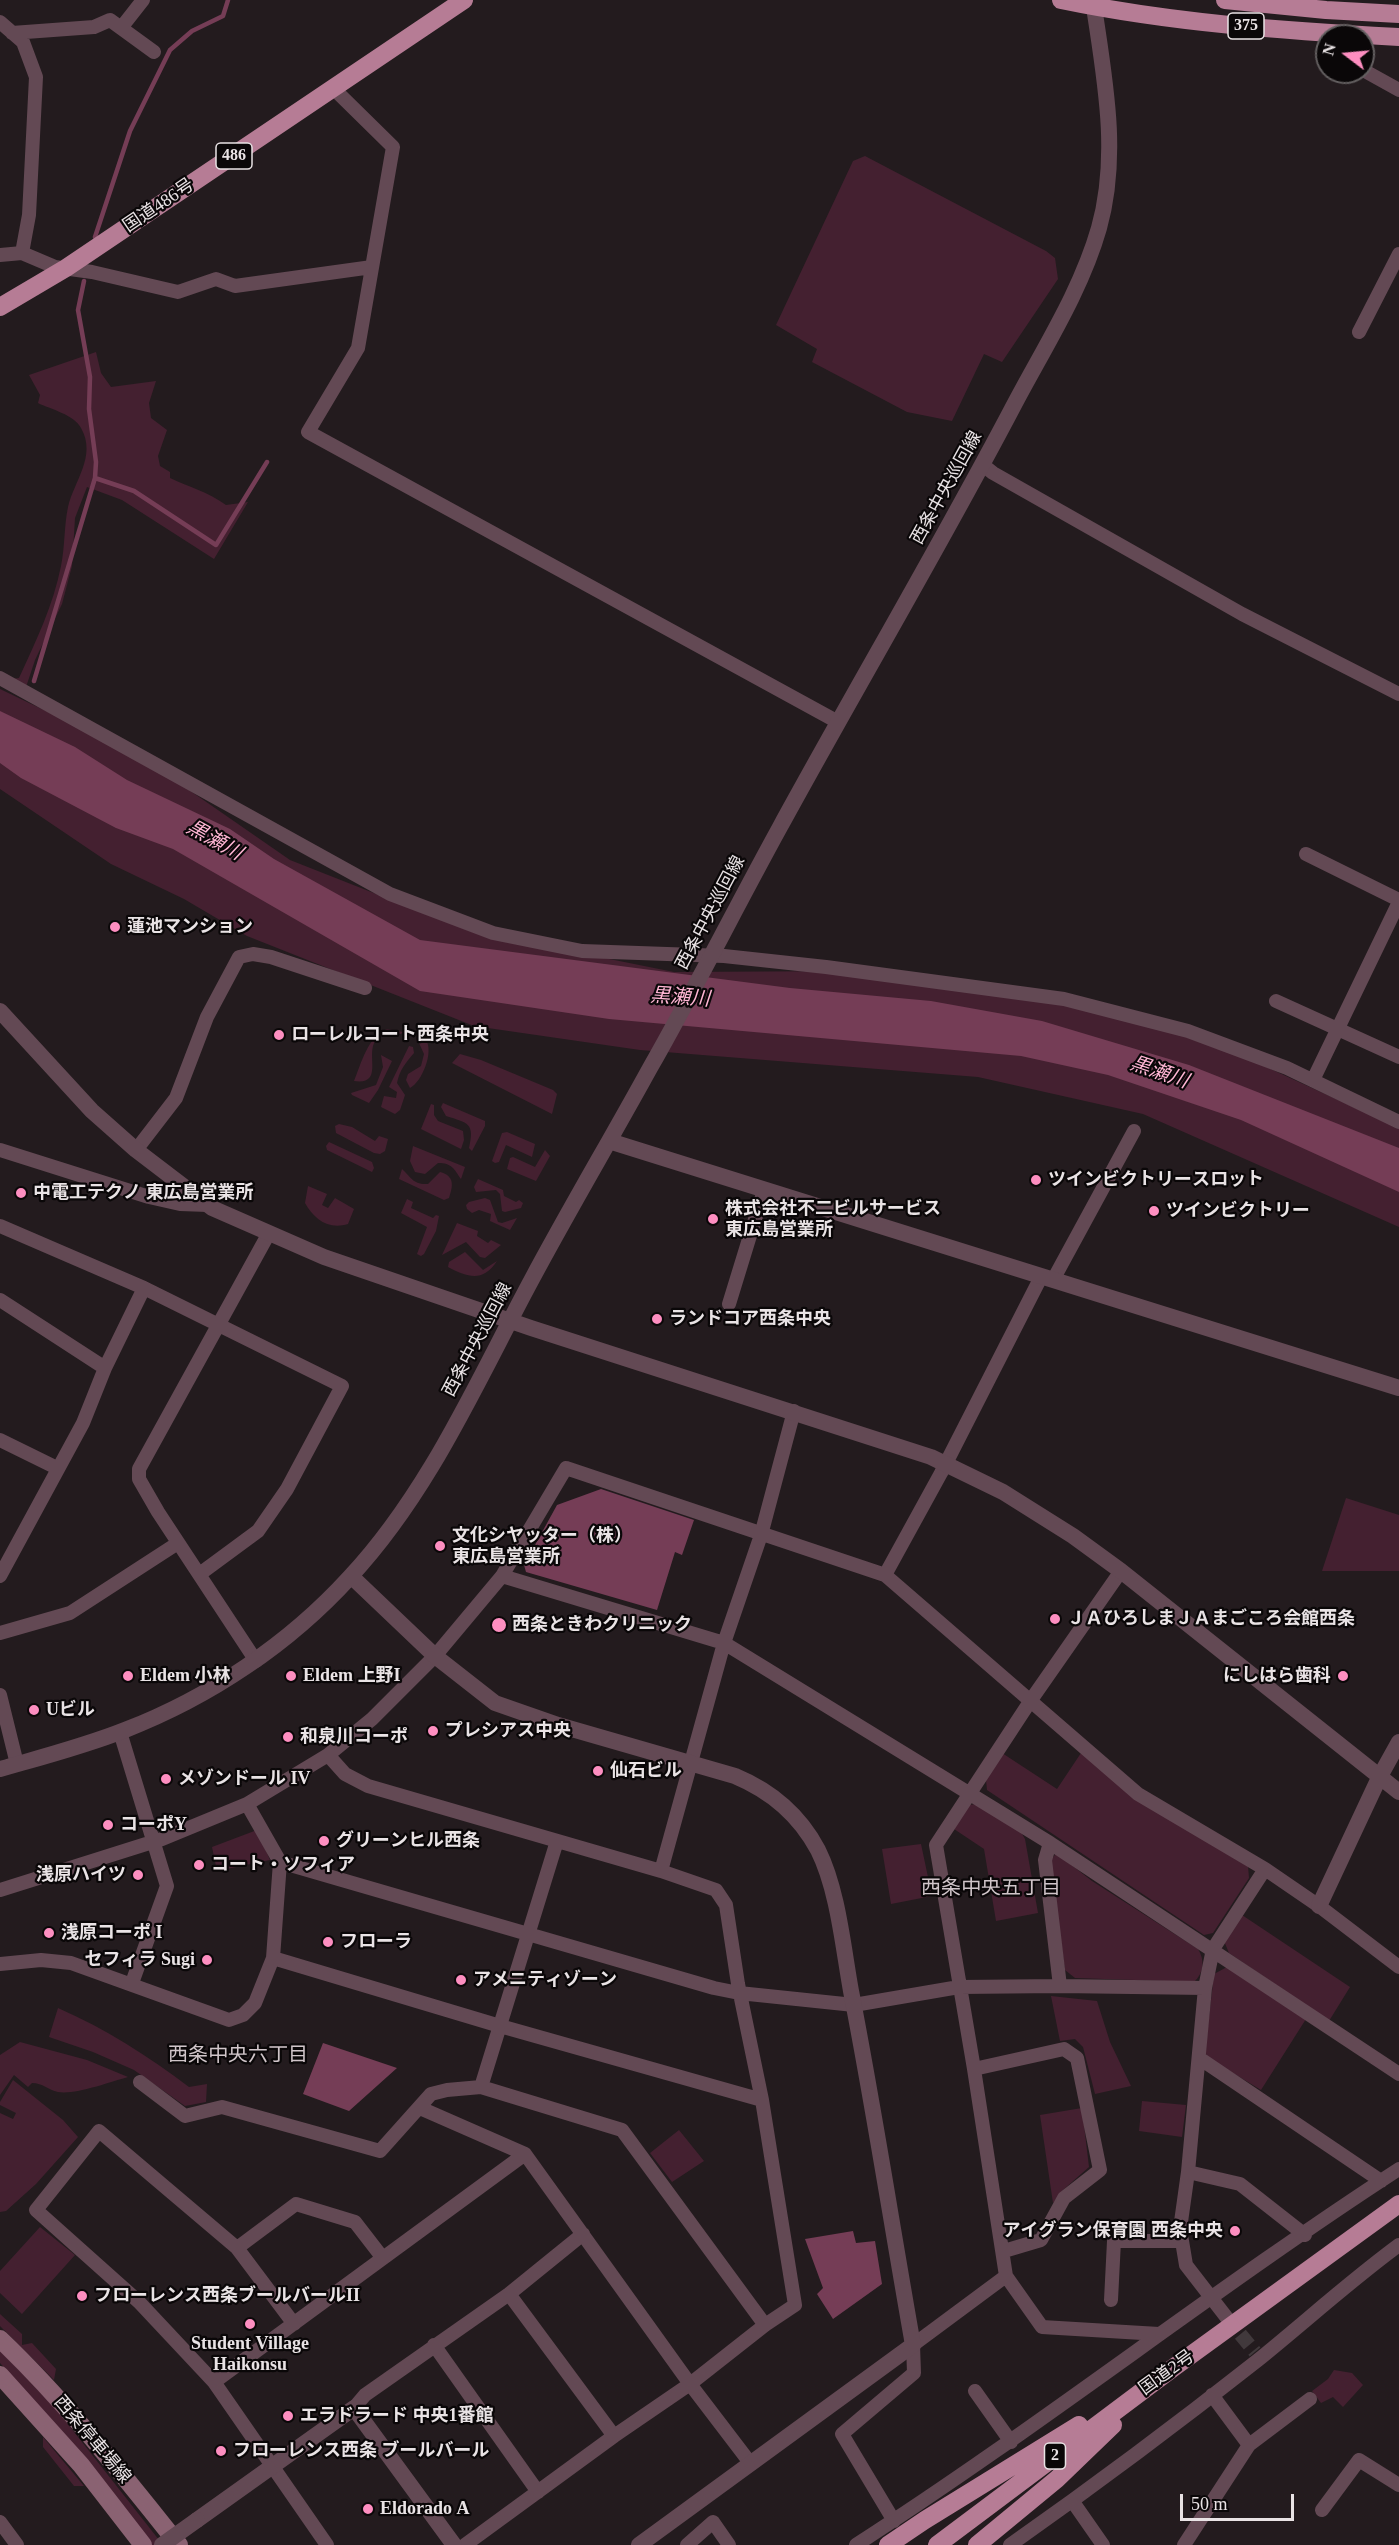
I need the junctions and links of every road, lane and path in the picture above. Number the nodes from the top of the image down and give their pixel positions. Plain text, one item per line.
1 (143, 0) edge
2 (464, 0) edge
3 (1061, 0) edge
4 (1225, 0) edge
5 (1094, 3) edge
6 (1355, 6) edge
7 (1399, 14) edge
8 (0, 22) edge
9 (121, 28) junction
10 (1315, 32) edge
11 (12, 33) junction
12 (1375, 36) edge
13 (1399, 37) edge
14 (154, 52) dead end
15 (1375, 77) edge
16 (334, 89) junction
17 (1399, 90) edge
18 (22, 254) junction
19 (1399, 254) edge
20 (0, 255) edge
21 (372, 267) junction
22 (66, 268) junction
23 (0, 308) edge
24 (1359, 332) dead end
25 (983, 465) junction
26 (0, 678) edge
27 (1399, 694) edge
28 (838, 722) junction
29 (1306, 854) dead end
30 (1399, 901) edge
31 (710, 955) junction
32 (365, 987) dead end
33 (1276, 1001) dead end
34 (0, 1011) edge
35 (1338, 1030) junction
36 (1399, 1057) edge
37 (1313, 1080) junction
38 (1399, 1122) edge
39 (1134, 1131) dead end
40 (609, 1141) junction
41 (0, 1150) edge
42 (136, 1150) junction
43 (764, 1190) junction
44 (208, 1205) junction
45 (0, 1226) edge
46 (269, 1233) junction
47 (1047, 1279) junction
48 (144, 1288) junction
49 (0, 1300) edge
50 (729, 1304) dead end
51 (510, 1321) junction
52 (217, 1324) junction
53 (105, 1368) junction
54 (1399, 1388) edge
55 (794, 1411) junction
56 (0, 1440) edge
57 (945, 1464) junction
58 (57, 1468) junction
59 (761, 1535) junction
60 (178, 1543) junction
61 (1121, 1571) junction
62 (201, 1573) junction
63 (885, 1575) junction
64 (0, 1576) edge
65 (351, 1576) junction
66 (502, 1576) junction
67 (0, 1633) edge
68 (724, 1643) junction
69 (435, 1656) junction
70 (256, 1661) junction
71 (0, 1695) edge
72 (1031, 1700) junction
73 (120, 1732) junction
74 (1399, 1742) edge
75 (328, 1755) junction
76 (17, 1764) junction
77 (693, 1764) junction
78 (0, 1769) edge
79 (1379, 1778) junction
80 (970, 1792) junction
81 (1399, 1792) edge
82 (247, 1804) junction
83 (557, 1841) junction
84 (156, 1842) junction
85 (1050, 1843) junction
86 (280, 1862) junction
87 (1265, 1869) junction
88 (662, 1871) junction
89 (0, 1890) edge
90 (1319, 1906) junction
91 (528, 1934) junction
92 (1213, 1949) junction
93 (273, 1958) junction
94 (0, 1964) edge
95 (1399, 1966) edge
96 (132, 1983) junction
97 (1060, 1986) junction
98 (959, 1987) junction
99 (1205, 1988) junction
100 (740, 1993) junction
101 (854, 2005) junction
102 (500, 2026) junction
103 (1199, 2058) junction
104 (974, 2069) junction
105 (1399, 2074) edge
106 (140, 2082) dead end
107 (482, 2087) junction
108 (762, 2100) junction
109 (420, 2108) junction
110 (525, 2154) junction
111 (1399, 2169) edge
112 (1188, 2172) junction
113 (1381, 2181) junction
114 (1399, 2204) edge
115 (583, 2234) junction
116 (1305, 2235) junction
117 (1182, 2241) junction
118 (1399, 2245) edge
119 (237, 2248) junction
120 (1004, 2251) junction
121 (382, 2257) junction
122 (1006, 2276) junction
123 (509, 2294) junction
124 (1211, 2298) junction
125 (1111, 2300) dead end
126 (1227, 2318) tunnel mouth
127 (294, 2324) junction
128 (765, 2325) junction
129 (1159, 2334) junction
130 (0, 2339) edge
131 (434, 2345) junction
132 (913, 2345) junction
133 (1173, 2368) junction
134 (0, 2375) edge
135 (214, 2382) junction
136 (690, 2384) junction
137 (975, 2391) dead end
138 (1212, 2395) junction
139 (1310, 2399) dead end
140 (354, 2408) junction
141 (614, 2436) junction
142 (1011, 2442) junction
143 (1249, 2445) junction
144 (751, 2464) junction
145 (272, 2466) junction
146 (1399, 2485) edge
147 (538, 2492) junction
148 (1073, 2502) junction
149 (1322, 2510) dead end
150 (894, 2521) junction
151 (1, 2525) edge
152 (16, 2545) edge
153 (143, 2545) edge
154 (162, 2545) edge
155 (179, 2545) edge
156 (327, 2545) edge
157 (454, 2545) edge
158 (465, 2545) edge
159 (639, 2545) edge
160 (687, 2545) edge
161 (729, 2545) edge
162 (856, 2545) edge
163 (888, 2545) edge
164 (937, 2545) edge
165 (977, 2545) edge
166 (1010, 2545) edge
167 (1103, 2545) edge
168 (1184, 2545) edge

1 - 9 street
2 - 16 highway, 国道486号 / 486
3 - 5 highway, 375
4 - 6 highway, 375
5 - 10 highway, 375
5 - 25 street, 西条中央巡回線
6 - 7 highway, 375
8 - 11 street
9 - 11 street
9 - 14 street
11 - 18 street
12 - 13 highway, 375
15 - 17 street
16 - 21 street
16 - 22 highway, 国道486号 / 486
18 - 20 street
18 - 22 street
19 - 24 street
21 - 22 street
21 - 28 street
22 - 23 highway, 国道486号 / 486
25 - 27 street
25 - 28 street, 西条中央巡回線
26 - 31 street
28 - 31 street, 西条中央巡回線
29 - 30 street
30 - 35 street
31 - 37 street
31 - 40 street, 西条中央巡回線
32 - 42 street
33 - 35 street
34 - 42 street
35 - 36 street
35 - 37 street
37 - 38 street
39 - 47 street
40 - 43 street
40 - 51 street, 西条中央巡回線
41 - 44 street
42 - 44 street
43 - 47 street
43 - 50 street
44 - 46 street
45 - 48 street
46 - 51 street
46 - 52 street
47 - 54 street
47 - 57 street
48 - 52 street
48 - 53 street
49 - 53 street
51 - 55 street
51 - 65 street, 西条中央巡回線
52 - 60 street
52 - 62 street
53 - 58 street
55 - 57 street
55 - 59 street
56 - 58 street
57 - 61 street
57 - 63 street
58 - 64 street
59 - 63 street
59 - 66 street
59 - 68 street
60 - 62 street
60 - 67 street
61 - 72 street
61 - 79 street
62 - 70 street
63 - 72 street
65 - 69 street
65 - 70 street, 西条中央巡回線
66 - 68 street
66 - 69 street
68 - 77 street
68 - 80 street
69 - 75 street
69 - 77 street
70 - 73 street, 西条中央巡回線
71 - 76 street
72 - 80 street
72 - 87 street
73 - 76 street, 西条中央巡回線
73 - 84 street
74 - 79 street
75 - 82 street
75 - 83 street
76 - 78 street, 西条中央巡回線
77 - 88 street
77 - 101 street
79 - 81 street
79 - 90 street
80 - 85 street
80 - 98 street
82 - 84 street
82 - 86 street
83 - 88 street
83 - 91 street
84 - 89 street
84 - 96 street
85 - 92 street
85 - 97 street
86 - 91 street
86 - 93 street
87 - 90 street
87 - 92 street
88 - 100 street
90 - 95 street
91 - 100 street
91 - 102 street
92 - 99 street
92 - 105 street
93 - 96 street
93 - 102 street
94 - 96 street
97 - 98 street
97 - 99 street
98 - 101 street
98 - 104 street
99 - 103 street
100 - 101 street
100 - 108 street
101 - 132 street
102 - 107 street
102 - 108 street
103 - 112 street
103 - 113 street
104 - 120 street
104 - 120 street
106 - 109 street
107 - 109 street
107 - 128 street
108 - 128 street
109 - 110 street
110 - 115 street
110 - 121 street
111 - 113 street
112 - 116 street
112 - 117 street
113 - 116 street
114 - 133 highway, 国道2号 / 2
115 - 123 street
115 - 136 street
116 - 124 street
117 - 124 street
117 - 125 street
118 - 138 street
119 - 121 street
119 - 127 street
119 - 135 street
120 - 122 street
121 - 127 street
122 - 129 street
122 - 132 street
123 - 131 street
123 - 141 street
124 - 126 street
124 - 129 street
127 - 135 street
128 - 136 street
129 - 142 street
130 - 155 main road, 西条停車場線
131 - 140 street
131 - 147 street
132 - 144 street
132 - 150 street
133 - 163 highway
133 - 164 highway, 国道2号 / 2
133 - 165 highway
134 - 153 main road, 西条停車場線
135 - 145 street
136 - 141 street
136 - 144 street
137 - 142 street
138 - 143 street
138 - 148 street
139 - 143 street
140 - 145 street
140 - 157 street
141 - 147 street
142 - 150 street
143 - 168 street
144 - 159 street
145 - 154 street, bridge
145 - 156 street
146 - 149 street
147 - 158 street
148 - 166 street
148 - 167 street
150 - 162 street
151 - 152 street
160 - 161 street

